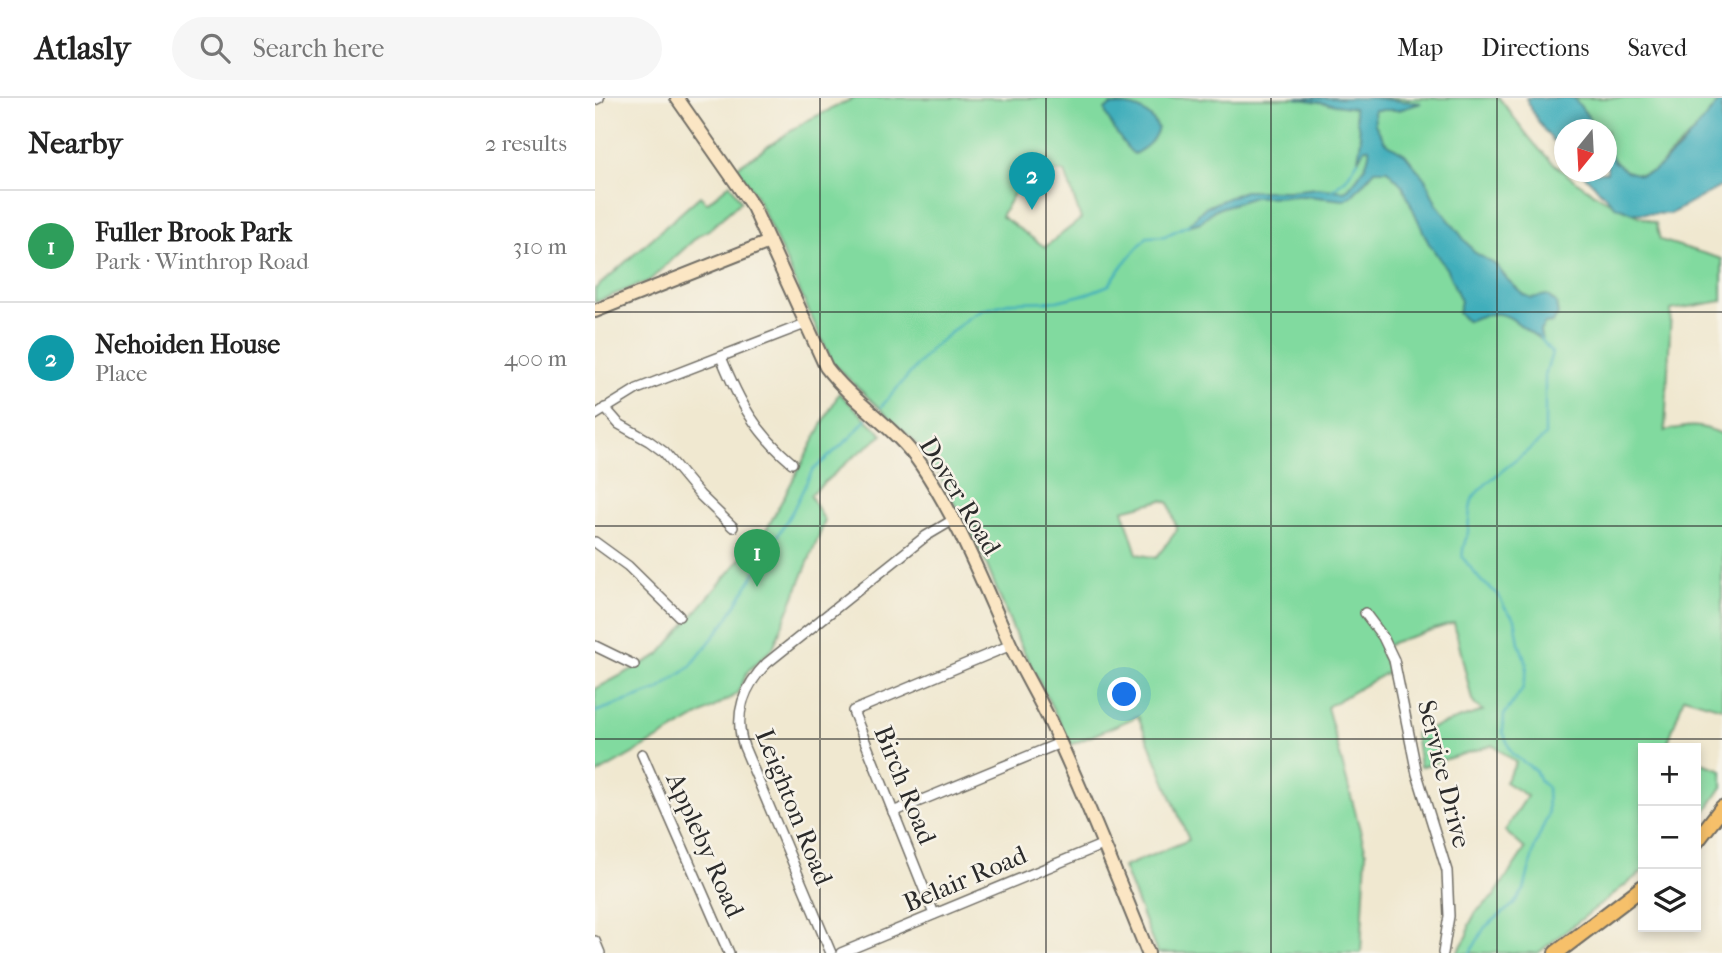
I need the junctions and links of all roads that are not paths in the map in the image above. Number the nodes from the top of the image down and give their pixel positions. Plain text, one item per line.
1 (677, 98) edge
2 (769, 242) junction
3 (595, 311) edge
4 (805, 324) junction
5 (720, 357) junction
6 (605, 408) junction
7 (595, 415) edge
8 (792, 463) dead end
9 (953, 520) junction
10 (733, 527) dead end
11 (595, 542) edge
12 (1365, 613) dead end
13 (679, 617) dead end
14 (1011, 645) junction
15 (595, 646) edge
16 (634, 665) dead end
17 (1061, 743) junction
18 (642, 754) dead end
19 (1722, 808) edge
20 (893, 812) junction
21 (1701, 835) edge
22 (1104, 844) junction
23 (1638, 891) edge
24 (934, 915) junction
25 (595, 941) edge
26 (600, 953) edge
27 (729, 953) edge
28 (831, 953) edge
29 (841, 953) edge
30 (1148, 953) edge
31 (1443, 953) edge
32 (1556, 953) edge

1 - 2 street, Dover Road
2 - 3 street
2 - 4 street, Dover Road
4 - 5 street
4 - 9 street, Dover Road
5 - 6 street
5 - 8 street
6 - 7 street
6 - 10 street
9 - 14 street, Dover Road
9 - 28 street, Leighton Road
11 - 13 street
12 - 31 street, Service Drive
14 - 17 street, Dover Road
14 - 20 street, Birch Road
15 - 16 street
17 - 20 street
17 - 22 street, Dover Road
18 - 27 street, Appleby Road
19 - 21 main road
20 - 24 street, Birch Road
22 - 24 street, Belair Road
22 - 30 street, Dover Road
23 - 32 main road
24 - 29 street, Belair Road
25 - 26 street

